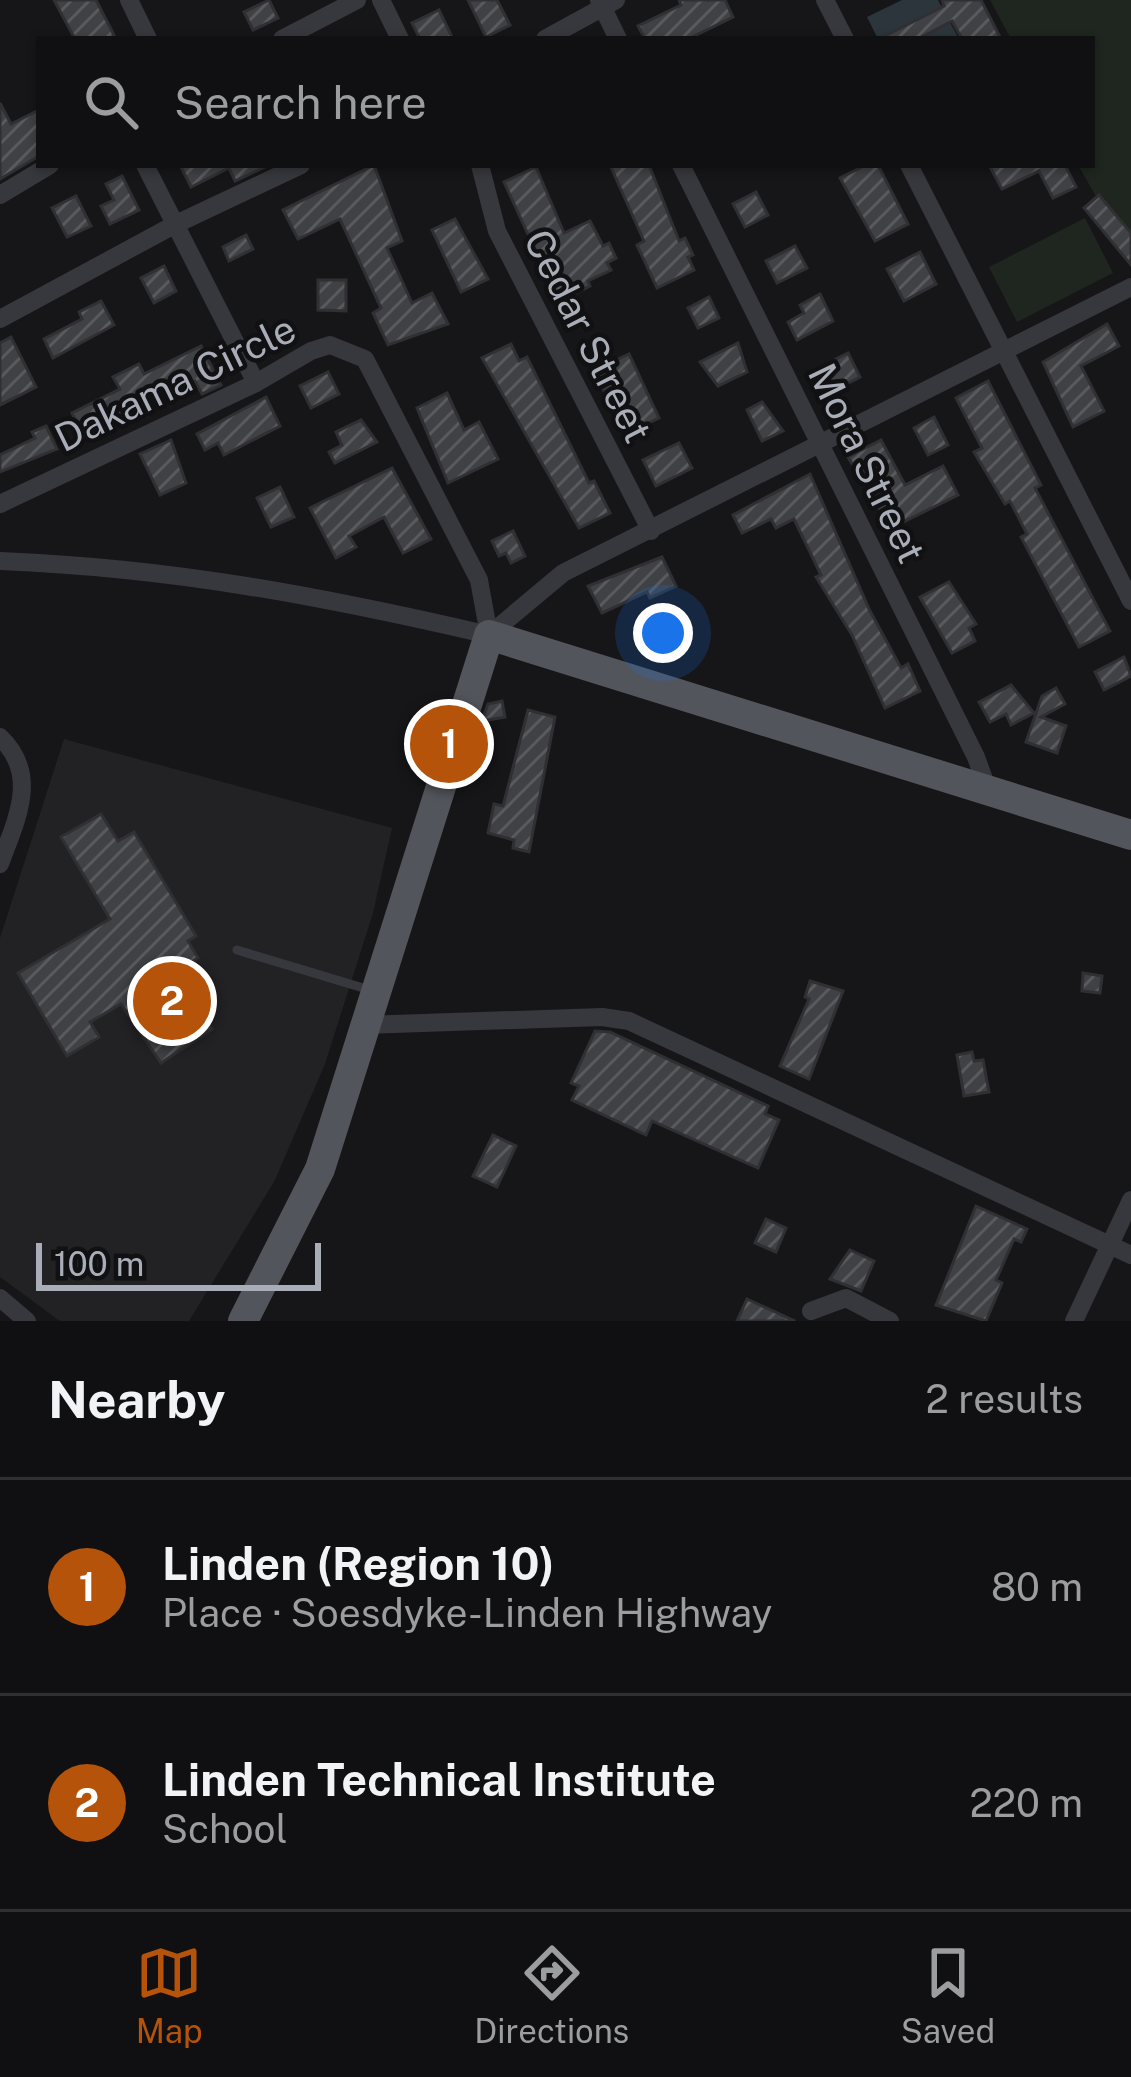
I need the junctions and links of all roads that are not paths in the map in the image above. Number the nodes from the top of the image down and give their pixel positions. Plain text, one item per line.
1 (129, 0) edge
2 (357, 0) edge
3 (381, 0) edge
4 (825, 0) edge
5 (606, 2) edge
6 (147, 36) edge
7 (288, 36) edge
8 (399, 36) edge
9 (550, 36) edge
10 (617, 36) edge
11 (843, 36) edge
12 (45, 168) edge
13 (146, 168) edge
14 (295, 168) edge
15 (481, 168) edge
16 (684, 168) edge
17 (911, 168) edge
18 (0, 195) edge
19 (174, 225) junction
20 (1131, 287) edge
21 (0, 319) edge
22 (1004, 352) junction
23 (256, 383) junction
24 (823, 447) junction
25 (0, 504) edge
26 (651, 531) junction
27 (0, 561) edge
28 (1131, 601) edge
29 (489, 635) junction
30 (0, 737) edge
31 (989, 793) junction
32 (1131, 835) edge
33 (0, 864) edge
34 (237, 950) dead end
35 (372, 991) junction
36 (364, 1024) junction
37 (1131, 1200) edge
38 (1109, 1245) junction
39 (1131, 1255) edge
40 (0, 1298) edge
41 (811, 1311) dead end
42 (27, 1321) edge
43 (243, 1321) edge
44 (890, 1321) edge
45 (1074, 1321) edge

1 - 6 street
2 - 7 street
3 - 8 street
4 - 11 street
5 - 9 street
5 - 10 street
12 - 18 street
13 - 19 street
14 - 19 street
15 - 26 street, Cedar Street
16 - 24 street, Mora Street
17 - 22 street
19 - 21 street
19 - 23 street
20 - 22 street
22 - 24 street
22 - 28 street
23 - 25 street, Dakama Circle
23 - 29 street, Dakama Circle
24 - 26 street
24 - 31 street, Mora Street
26 - 29 street
27 - 29 street
29 - 31 main road
29 - 35 main road
30 - 33 street
31 - 32 main road
34 - 35 lane
35 - 36 main road
36 - 38 street
36 - 43 main road
37 - 38 street
38 - 39 street
38 - 45 street
40 - 42 street
41 - 44 street

